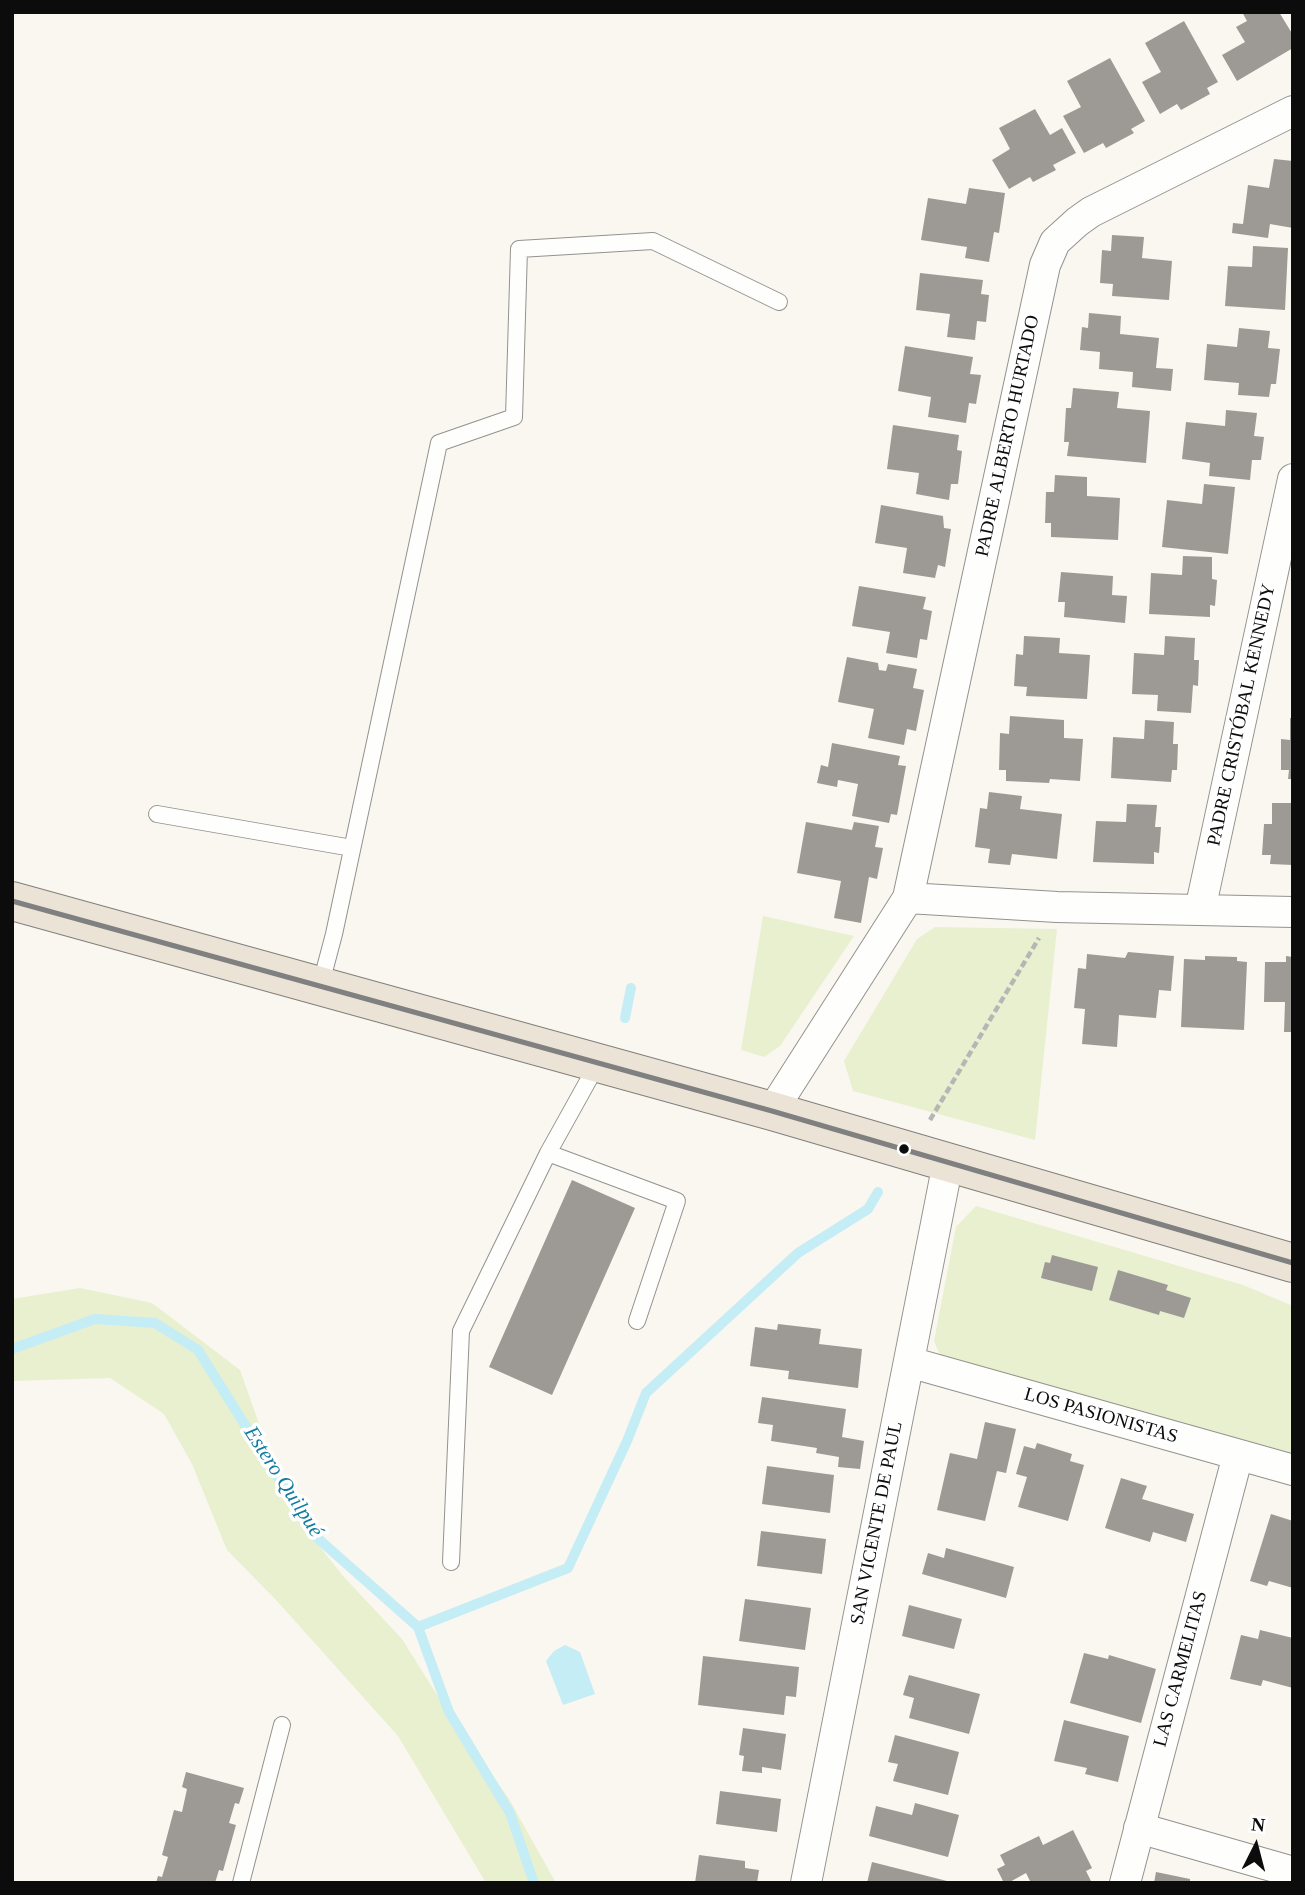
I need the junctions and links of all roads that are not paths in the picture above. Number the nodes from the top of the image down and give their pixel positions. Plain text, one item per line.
1 (1293, 111) edge
2 (779, 302) dead end
3 (1293, 479) edge
4 (157, 814) dead end
5 (352, 848) junction
6 (908, 898) junction
7 (12, 901) edge
8 (1200, 910) junction
9 (1293, 912) edge
10 (320, 986) junction
11 (598, 1063) junction
12 (772, 1111) junction
13 (548, 1153) junction
14 (948, 1163) junction
15 (1293, 1263) edge
16 (637, 1321) dead end
17 (909, 1362) junction
18 (1238, 1455) junction
19 (1293, 1470) edge
20 (451, 1562) dead end
21 (282, 1725) dead end
22 (1139, 1828) junction
23 (1293, 1872) edge
24 (241, 1883) edge
25 (806, 1883) edge
26 (1125, 1883) edge

1 - 6 street, PADRE ALBERTO HURTADO
2 - 5 lane
3 - 8 street, PADRE CRISTÓBAL KENNEDY
4 - 5 lane
5 - 10 lane
6 - 8 street
6 - 12 street
7 - 10 main road
8 - 9 street
10 - 11 main road
11 - 12 main road
11 - 13 lane
12 - 14 main road
13 - 16 lane
13 - 20 lane
14 - 15 main road
14 - 17 street, SAN VICENTE DE PAUL
17 - 18 street, LOS PASIONISTAS
17 - 25 street, SAN VICENTE DE PAUL
18 - 19 street, LOS PASIONISTAS
18 - 22 street, LAS CARMELITAS
21 - 24 lane
22 - 23 street
22 - 26 street, LAS CARMELITAS

